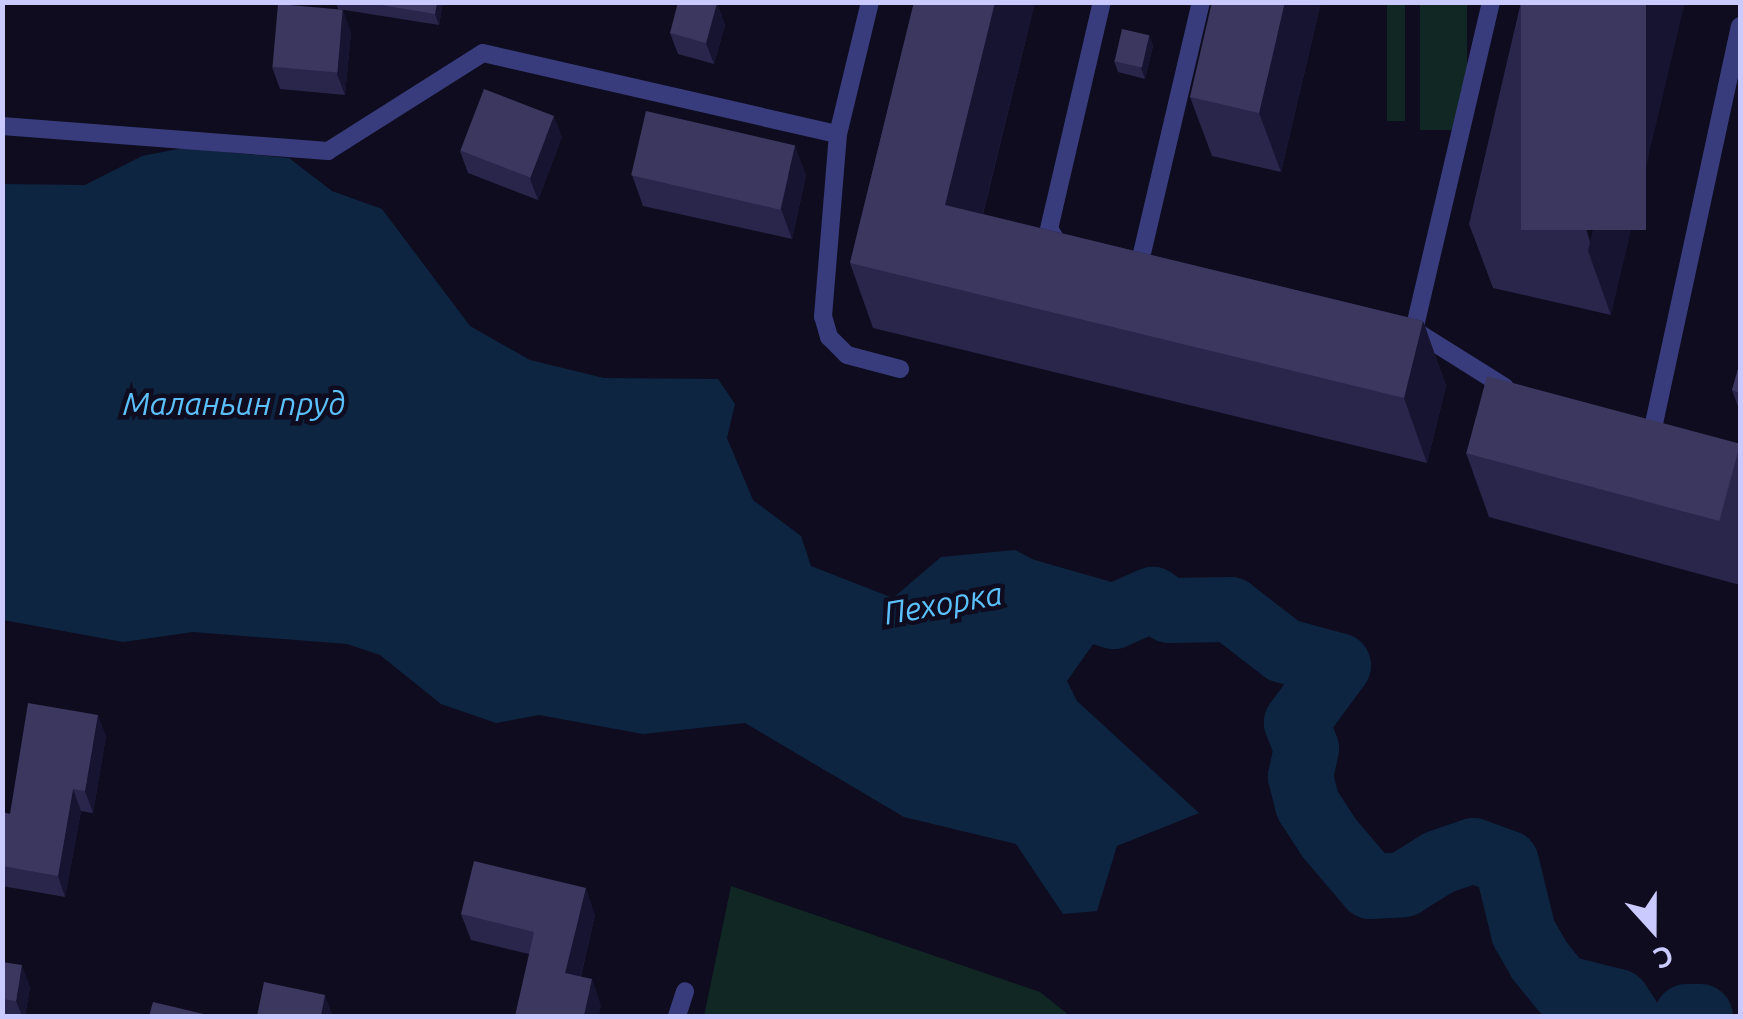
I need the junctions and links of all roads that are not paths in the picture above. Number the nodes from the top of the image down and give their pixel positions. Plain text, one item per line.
1 (870, 2) edge
2 (1102, 2) edge
3 (1201, 2) edge
4 (1491, 2) edge
5 (1740, 26) edge
6 (2, 126) edge
7 (838, 134) junction
8 (1075, 251) edge
9 (1176, 274) edge
10 (900, 369) dead end
11 (1520, 391) edge
12 (1634, 422) edge
13 (685, 991) dead end
14 (677, 1016) edge

1 - 7 lane
2 - 8 lane
3 - 9 lane
4 - 11 lane
5 - 12 lane
6 - 7 lane
7 - 10 lane
13 - 14 lane

